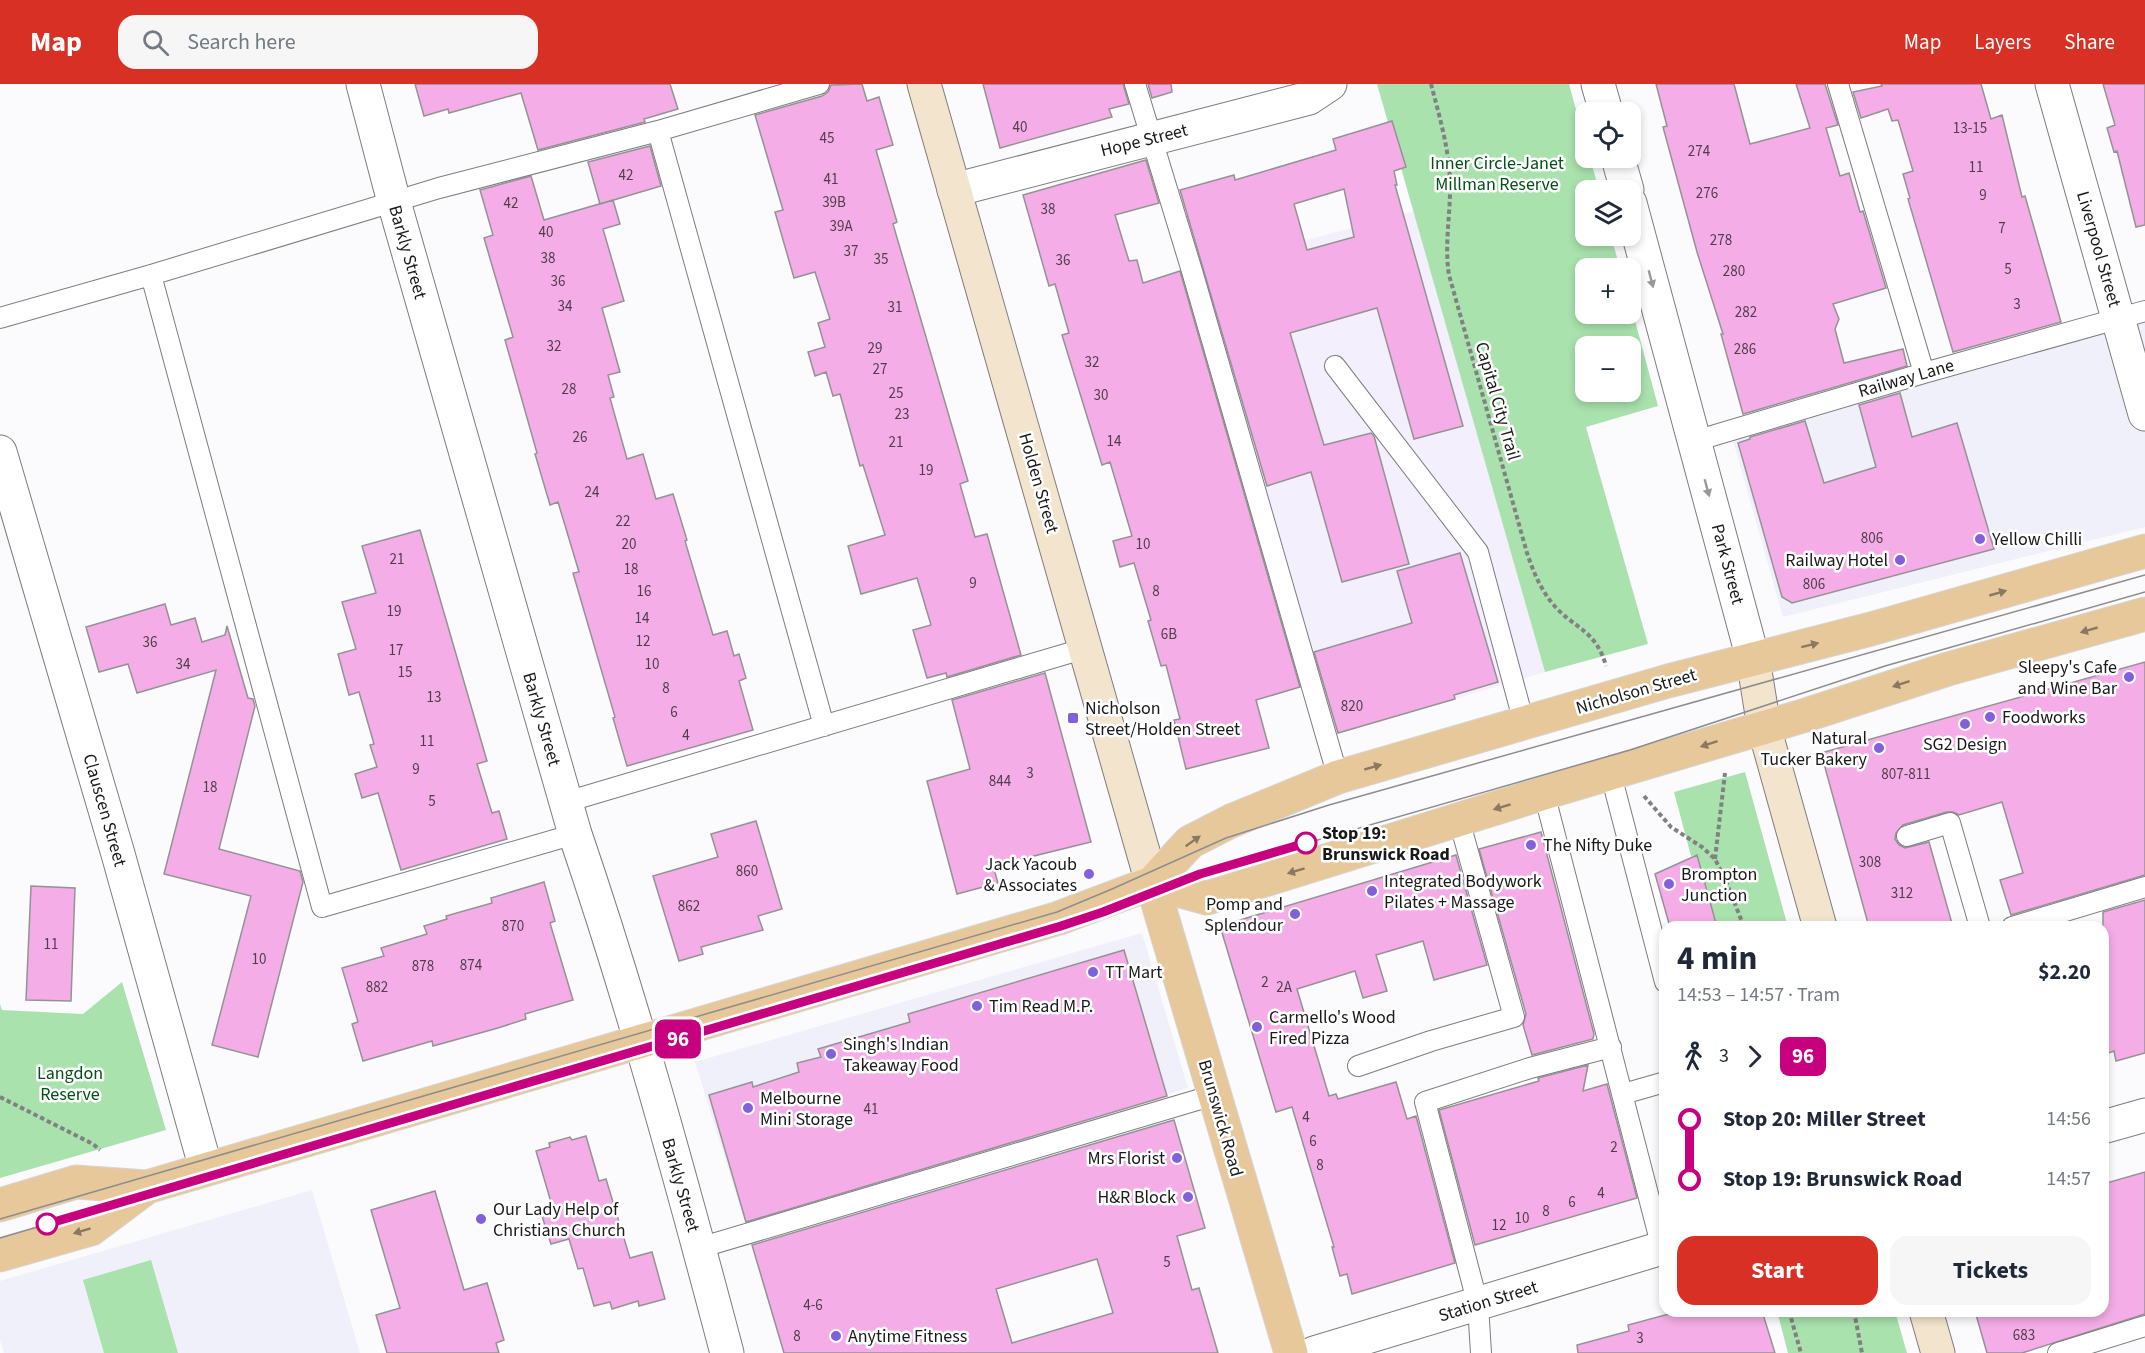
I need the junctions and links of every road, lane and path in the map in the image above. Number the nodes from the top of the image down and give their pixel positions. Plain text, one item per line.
1 (363, 84) edge
2 (819, 84) edge
3 (924, 84) edge
4 (1136, 84) edge
5 (1330, 84) edge
6 (1431, 84) edge
7 (1598, 84) edge
8 (1838, 84) edge
9 (2052, 84) edge
10 (1603, 102) edge
11 (658, 131) junction
12 (1151, 138) junction
13 (954, 190) junction
14 (394, 202) junction
15 (1641, 242) edge
16 (151, 275) junction
17 (2132, 315) edge
18 (0, 318) edge
19 (1335, 366) dead end
20 (1924, 373) junction
21 (2145, 414) edge
22 (1695, 441) junction
23 (0, 452) edge
24 (10, 521) edge
25 (2145, 551) edge
26 (2145, 614) edge
27 (1086, 648) junction
28 (1753, 659) junction
29 (1615, 697) junction
30 (1524, 723) junction
31 (824, 726) junction
32 (1764, 727) junction
33 (1725, 772) dead end
34 (1611, 775) junction
35 (1338, 777) junction
36 (1545, 793) junction
37 (1642, 794) dead end
38 (566, 802) junction
39 (1459, 820) junction
40 (575, 834) junction
41 (1907, 836) dead end
42 (1714, 859) junction
43 (1152, 883) junction
44 (2145, 888) edge
45 (1742, 921) edge
46 (1818, 921) edge
47 (1978, 921) edge
48 (2032, 921) edge
49 (1659, 959) edge
50 (640, 1042) junction
51 (1611, 1047) junction
52 (1359, 1066) dead end
53 (1659, 1084) edge
54 (1623, 1094) junction
55 (1214, 1095) junction
56 (0, 1097) edge
57 (2145, 1115) edge
58 (2109, 1125) edge
59 (106, 1155) dead end
60 (206, 1169) junction
61 (147, 1186) junction
62 (0, 1205) edge
63 (1659, 1236) edge
64 (699, 1248) junction
65 (1659, 1249) edge
66 (0, 1255) edge
67 (1478, 1305) junction
68 (1791, 1317) edge
69 (1855, 1317) edge
70 (1928, 1317) edge
71 (2145, 1326) edge
72 (728, 1353) edge
73 (1291, 1353) edge
74 (1314, 1353) edge
75 (1481, 1353) edge
76 (1801, 1353) edge
77 (1862, 1353) edge
78 (1938, 1353) edge
79 (2058, 1353) edge

1 - 14 street, Barkly Street
2 - 11 lane
3 - 13 main road, Holden Street
4 - 12 lane
5 - 12 street, Hope Street
6 - 29 path, Capital City Trail
7 - 10 street
8 - 20 lane
9 - 17 street, Liverpool Street
11 - 14 lane
11 - 31 lane
12 - 13 street, Hope Street
12 - 35 lane
13 - 27 main road, Holden Street
14 - 16 lane
14 - 38 street, Barkly Street
15 -> 22 street, Park Street
16 - 18 lane
16 - 40 lane
17 - 20 lane, Railway Lane
17 - 21 street, Liverpool Street
19 - 30 lane
20 - 22 lane, Railway Lane
22 -> 28 street, Park Street
23 - 24 street, Clauscen Street
24 - 60 street, Clauscen Street
28 -> 25 main road, Nicholson Street
26 -> 32 main road
27 - 31 lane
27 - 43 main road, Holden Street
28 - 29 main road, Nicholson Street
28 - 32 main road, Park Street
29 - 30 main road, Nicholson Street
35 -> 30 main road, Nicholson Street
31 - 38 lane
32 -> 34 main road
32 - 46 main road, Park Street
33 - 42 path
34 - 36 main road
34 - 49 lane
43 -> 35 main road, Nicholson Street
36 -> 39 main road
36 - 51 lane
37 - 42 path
38 - 40 street, Barkly Street
39 -> 43 main road
39 - 52 lane
40 - 50 street, Barkly Street
41 - 47 lane
42 - 45 path
43 - 50 main road, Nicholson Street
43 - 55 main road, Brunswick Road
44 - 48 lane
50 - 60 main road, Nicholson Street
50 - 64 street, Barkly Street
51 - 54 lane
51 - 67 lane
53 - 54 lane
54 - 63 lane
55 - 64 lane
55 - 73 main road, Brunswick Road
56 - 59 path
57 - 58 street
60 - 61 main road, Nicholson Street
61 - 62 main road, Nicholson Street
61 -> 66 main road, Nicholson Street
64 - 72 street, Barkly Street
65 - 67 street, Station Street
67 - 74 street, Station Street
67 - 75 lane
68 - 76 path
69 - 77 path
70 - 78 main road
71 - 79 lane

